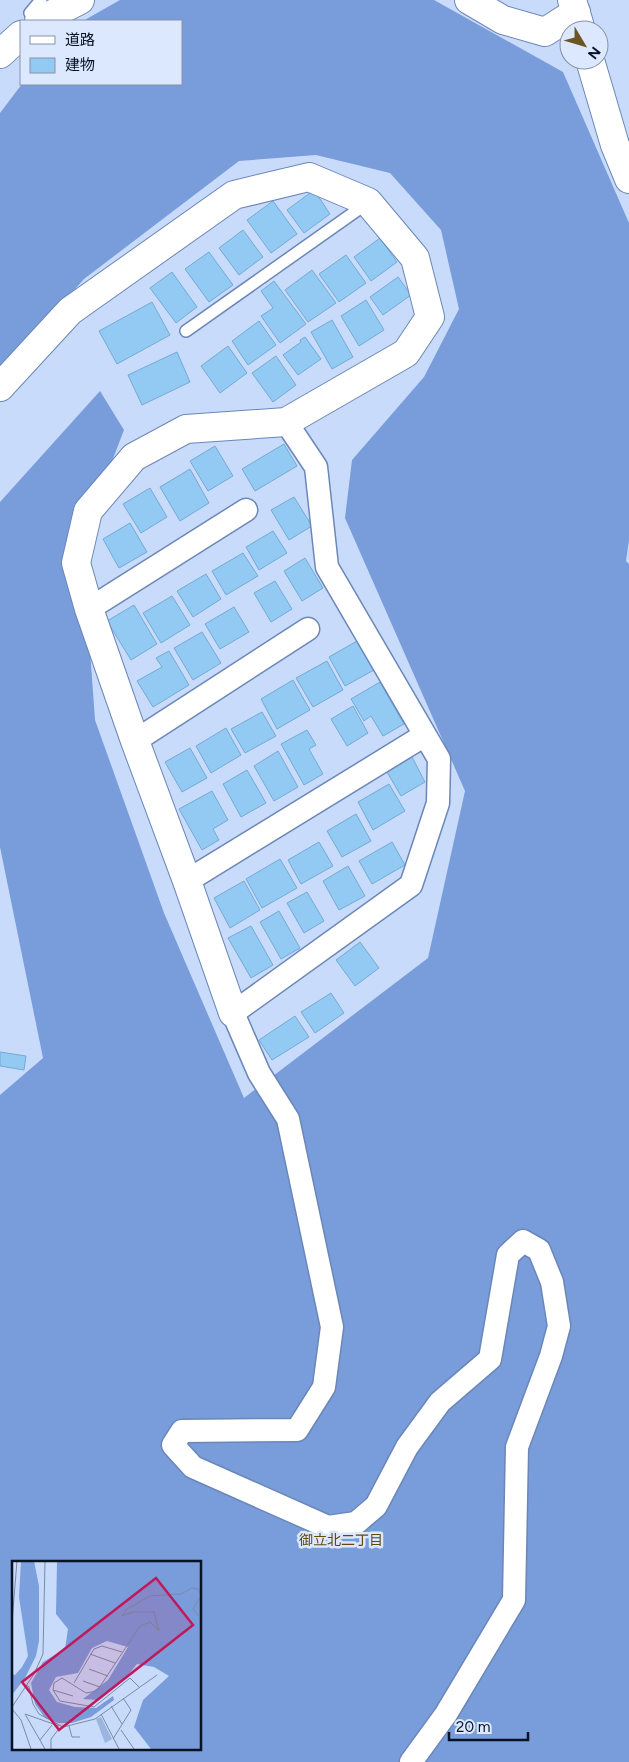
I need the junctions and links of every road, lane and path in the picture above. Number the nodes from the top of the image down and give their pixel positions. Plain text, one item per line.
1 (41, 0) edge
2 (80, 0) edge
3 (469, 0) edge
4 (576, 14) edge
5 (34, 20) edge
6 (41, 20) edge
7 (20, 36) edge
8 (0, 54) edge
9 (593, 70) edge
10 (629, 179) edge
11 (368, 202) junction
12 (186, 332) dead end
13 (0, 387) edge
14 (286, 422) junction
15 (246, 510) dead end
16 (89, 610) junction
17 (308, 629) dead end
18 (425, 735) junction
19 (134, 741) junction
20 (187, 880) junction
21 (233, 1014) junction
22 (411, 1762) edge

1 - 5 lane
2 - 6 street
3 - 4 street
7 - 8 street
9 - 10 street
11 - 12 lane
11 - 13 street
11 - 14 street
14 - 16 street
14 - 18 street
15 - 16 street
16 - 19 street
17 - 19 street
18 - 20 street
18 - 21 street
19 - 20 street
20 - 21 street
21 - 22 street

